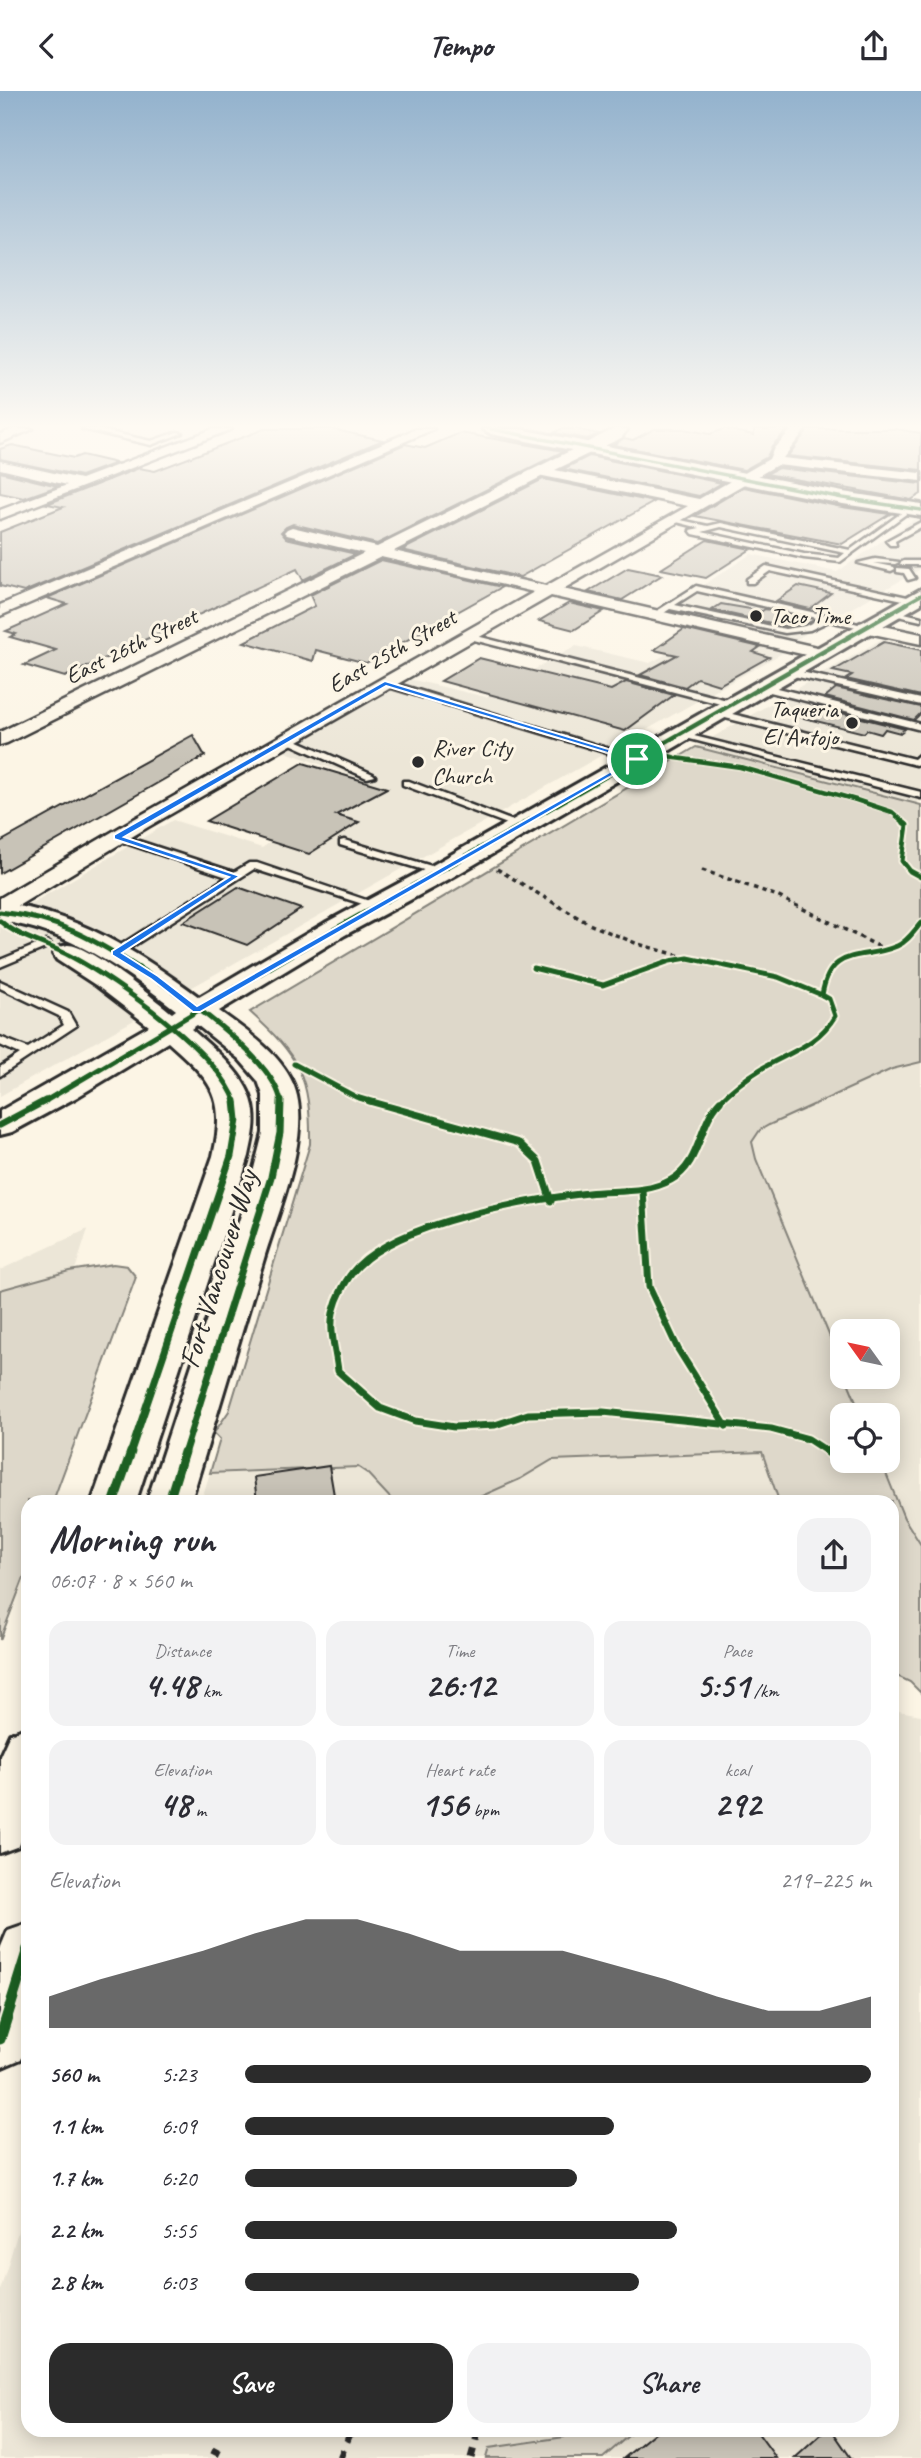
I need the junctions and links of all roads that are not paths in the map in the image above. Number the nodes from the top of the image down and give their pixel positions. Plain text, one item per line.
1 (168, 539) edge
2 (321, 539) edge
3 (403, 539) edge
4 (638, 539) edge
5 (728, 539) edge
6 (790, 539) edge
7 (871, 539) edge
8 (893, 539) edge
9 (893, 543) dead end
10 (377, 552) junction
11 (850, 552) junction
12 (921, 563) edge
13 (907, 579) edge
14 (750, 581) dead end
15 (546, 592) junction
16 (668, 606) junction
17 (0, 611) edge
18 (653, 616) junction
19 (829, 618) junction
20 (865, 627) junction
21 (763, 634) junction
22 (469, 636) junction
23 (921, 639) edge
24 (819, 653) junction
25 (788, 672) junction
26 (385, 683) junction
27 (761, 687) junction
28 (921, 702) edge
29 (724, 709) junction
30 (921, 727) edge
31 (681, 734) junction
32 (0, 739) edge
33 (288, 739) junction
34 (921, 756) edge
35 (637, 759) junction
36 (370, 776) dead end
37 (406, 783) dead end
38 (921, 795) edge
39 (521, 826) junction
40 (117, 837) junction
41 (344, 843) dead end
42 (266, 870) junction
43 (441, 872) junction
44 (235, 876) junction
45 (379, 906) junction
46 (0, 909) edge
47 (0, 921) edge
48 (159, 925) junction
49 (46, 944) junction
50 (115, 953) junction
51 (0, 964) edge
52 (0, 984) edge
53 (182, 1019) junction
54 (0, 1041) edge
55 (29, 1053) junction
56 (0, 1072) edge
57 (0, 1125) edge
58 (116, 1495) edge
59 (171, 1495) edge
60 (21, 1769) edge
61 (0, 1829) edge
62 (21, 1972) edge
63 (0, 2039) edge

1 - 17 street
2 - 10 street
3 - 10 street, East 26th Street
4 - 15 street, East 25th Street
5 - 11 lane
6 - 11 lane
7 - 11 lane
8 - 9 lane
10 - 15 street
10 - 32 street, East 26th Street
12 - 13 lane
13 - 14 lane
13 - 20 main road
15 - 18 street
15 - 22 street, East 25th Street
16 - 18 lane
16 - 19 lane
16 - 21 lane
18 - 21 street
19 - 20 lane
19 - 21 lane
20 - 23 street
20 - 24 main road
21 - 24 street
22 - 26 street, East 25th Street
22 - 29 lane
24 - 25 main road
25 - 27 main road
25 - 28 lane
26 - 33 street, East 25th Street
26 - 35 lane
27 - 29 main road
27 - 30 lane
29 - 31 main road
29 - 34 lane
31 - 35 main road
31 - 38 lane
33 - 36 lane
33 - 40 street, East 25th Street
35 - 39 main road
37 - 39 lane
39 - 43 main road
40 - 44 lane
40 - 46 street, East 25th Street
41 - 43 lane
42 - 44 lane
42 - 45 lane
42 - 48 lane
43 - 45 main road
44 - 48 lane
45 - 53 main road
46 - 50 main road, Fort Vancouver Way
47 - 49 main road, Fort Vancouver Way
48 - 50 lane
49 - 51 lane
49 - 53 main road, Fort Vancouver Way
50 - 53 main road, Fort Vancouver Way
52 - 55 lane
53 - 57 main road
53 - 58 main road, Fort Vancouver Way
53 - 59 main road, Fort Vancouver Way
54 - 55 lane
55 - 56 lane
60 - 61 main road
62 - 63 main road

